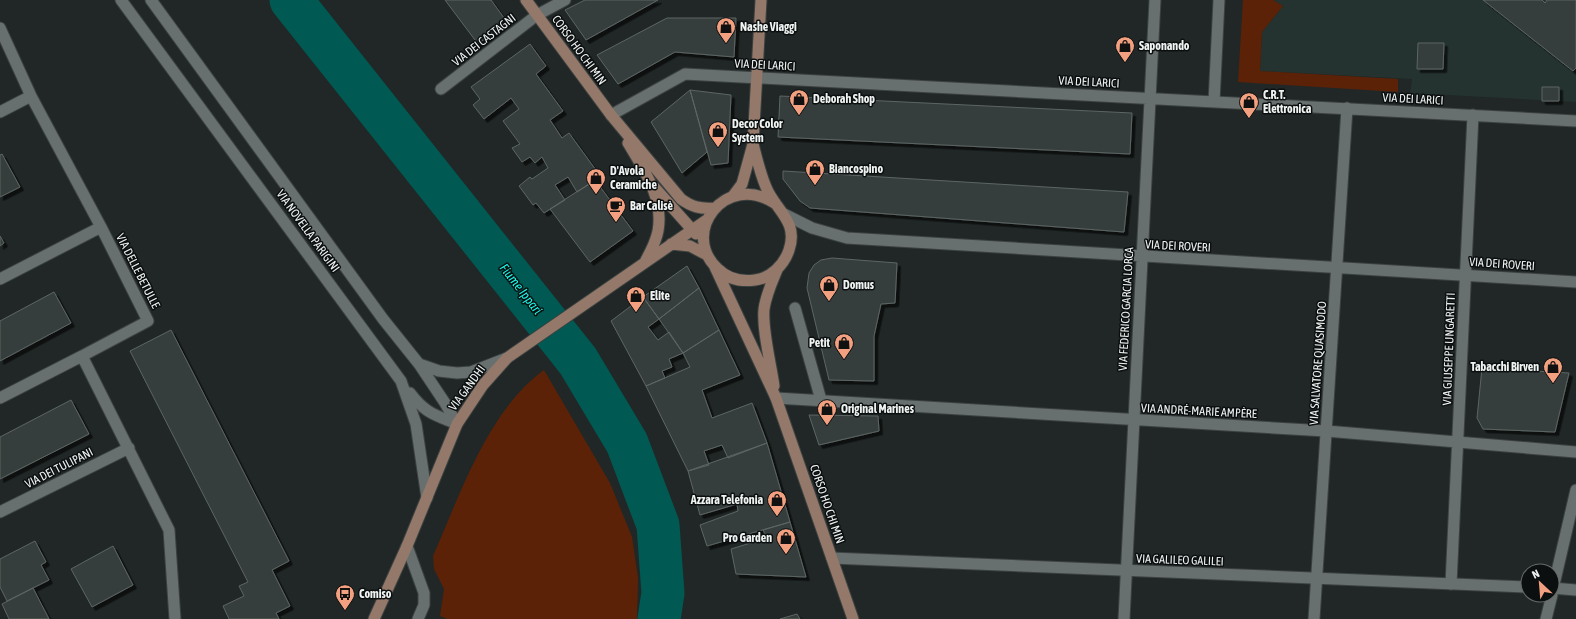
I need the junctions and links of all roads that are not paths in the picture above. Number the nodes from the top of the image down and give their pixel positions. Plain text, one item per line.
1 (121, 0) edge
2 (151, 0) edge
3 (526, 0) edge
4 (565, 0) edge
5 (761, 0) edge
6 (1155, 0) edge
7 (1219, 0) edge
8 (537, 15) junction
9 (0, 28) edge
10 (3, 37) edge
11 (757, 77) junction
12 (440, 89) dead end
13 (31, 96) junction
14 (1150, 98) junction
15 (1214, 102) junction
16 (1347, 108) junction
17 (0, 112) edge
18 (611, 115) junction
19 (1473, 115) junction
20 (1576, 121) edge
21 (753, 144) junction
22 (652, 186) junction
23 (733, 196) junction
24 (776, 204) junction
25 (714, 208) junction
26 (784, 214) junction
27 (708, 219) junction
28 (101, 227) junction
29 (692, 230) junction
30 (704, 243) junction
31 (671, 244) junction
32 (707, 255) junction
33 (1142, 257) junction
34 (646, 261) junction
35 (714, 265) junction
36 (1337, 267) junction
37 (778, 268) junction
38 (1465, 275) junction
39 (0, 279) edge
40 (1576, 282) edge
41 (795, 308) dead end
42 (82, 356) junction
43 (507, 358) junction
44 (419, 364) junction
45 (401, 381) junction
46 (0, 398) edge
47 (776, 398) junction
48 (821, 400) junction
49 (1134, 420) junction
50 (457, 424) junction
51 (1326, 432) junction
52 (1458, 442) junction
53 (129, 448) junction
54 (1576, 452) edge
55 (1576, 490) edge
56 (427, 498) junction
57 (0, 512) edge
58 (407, 546) junction
59 (832, 558) junction
60 (1559, 563) edge
61 (1127, 571) junction
62 (1317, 579) junction
63 (1451, 584) junction
64 (1520, 587) edge
65 (1576, 590) edge
66 (1560, 591) edge
67 (1549, 603) edge
68 (175, 619) edge
69 (374, 619) edge
70 (418, 619) edge
71 (853, 619) edge
72 (1124, 619) edge
73 (1314, 619) edge
74 (1546, 619) edge

1 - 45 street, VIA NOVELLA PARIGINI
2 - 44 street, VIA NOVELLA PARIGINI
3 - 8 main road, CORSO HO CHI MIN
4 - 8 street, VIA DEI CASTAGNI
5 - 11 main road
6 - 14 street, VIA FEDERICO GARCIA LORCA
7 - 15 street
8 - 12 street, VIA DEI CASTAGNI
8 - 18 main road, CORSO HO CHI MIN
9 - 10 street, VIA DELLE BETULLE
10 - 13 street, VIA DELLE BETULLE
11 - 14 street, VIA DEI LARICI
11 - 18 street, VIA DEI LARICI
11 - 21 main road
13 - 17 street
13 - 28 street, VIA DELLE BETULLE
14 - 15 street, VIA DEI LARICI
14 - 33 street, VIA FEDERICO GARCIA LORCA
15 - 16 street, VIA DEI LARICI
16 - 19 street, VIA DEI LARICI
16 - 36 street, VIA SALVATORE QUASIMODO
18 - 22 main road
18 - 25 main road
19 - 20 street, VIA DEI LARICI
19 - 38 street, VIA GIUSEPPE UNGARETTI
21 - 23 main road
21 - 24 main road
22 - 29 main road
22 - 34 main road
23 - 24 main road
23 - 25 main road
24 - 26 main road
25 - 27 main road
26 - 33 street, VIA DEI ROVERI
26 - 37 main road
27 - 29 main road, VIA GANDHI
27 - 30 main road
28 - 39 street
28 - 42 street, VIA DELLE BETULLE
29 - 30 main road
29 - 31 main road, VIA GANDHI
30 - 32 main road
31 - 32 main road
31 - 34 main road, VIA GANDHI
32 - 35 main road
33 - 36 street, VIA DEI ROVERI
33 - 49 street, VIA FEDERICO GARCIA LORCA
34 - 43 main road, VIA GANDHI
35 - 37 main road
35 - 47 main road
36 - 38 street, VIA DEI ROVERI
36 - 51 street, VIA SALVATORE QUASIMODO
37 - 47 main road
38 - 40 street, VIA DEI ROVERI
38 - 52 street, VIA GIUSEPPE UNGARETTI
41 - 48 street
42 - 46 street
42 - 53 street
43 - 44 street
43 - 50 main road, VIA GANDHI
44 - 50 street, VIA NOVELLA PARIGINI
45 - 50 street
45 - 56 street, VIA NOVELLA PARIGINI
47 - 48 street, VIA ANDRÉ-MARIE AMPÈRE
47 - 59 main road, CORSO HO CHI MIN
48 - 49 street, VIA ANDRÉ-MARIE AMPÈRE
49 - 51 street, VIA ANDRÉ-MARIE AMPÈRE
49 - 61 street, VIA FEDERICO GARCIA LORCA
50 - 56 main road, VIA GANDHI
51 - 52 street, VIA ANDRÉ-MARIE AMPÈRE
51 - 62 street, VIA SALVATORE QUASIMODO
52 - 54 street, VIA ANDRÉ-MARIE AMPÈRE
52 - 63 street, VIA GIUSEPPE UNGARETTI
53 - 57 street, VIA DEI TULIPANI
53 - 68 street
55 - 60 street
56 - 58 main road, VIA GANDHI
58 - 69 main road, VIA GANDHI
58 - 70 street
59 - 61 street, VIA GALILEO GALILEI
59 - 71 main road, CORSO HO CHI MIN
61 - 62 street, VIA GALILEO GALILEI
61 - 72 street, VIA FEDERICO GARCIA LORCA
62 - 63 street, VIA GALILEO GALILEI
62 - 73 street, VIA SALVATORE QUASIMODO
63 - 64 street, VIA GALILEO GALILEI
65 - 66 street
67 - 74 street

